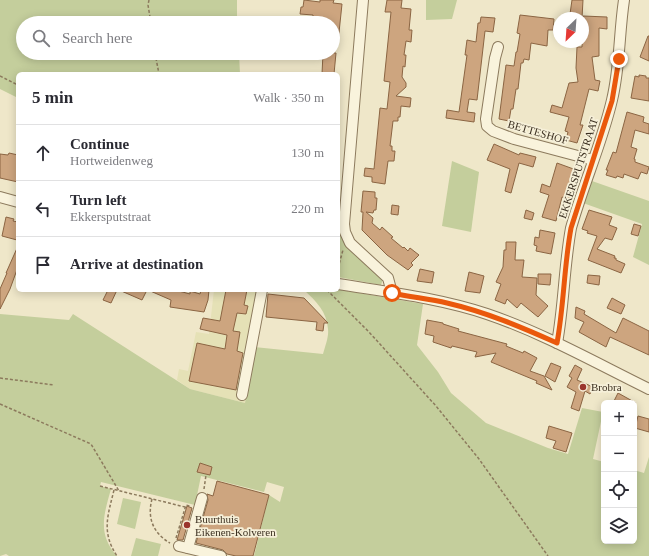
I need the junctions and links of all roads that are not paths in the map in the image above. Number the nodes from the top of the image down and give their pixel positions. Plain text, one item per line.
1 (363, 0) edge
2 (624, 0) edge
3 (498, 47) dead end
4 (593, 160) junction
5 (0, 197) edge
6 (16, 201) edge
7 (340, 284) edge
8 (262, 292) edge
9 (392, 293) junction
10 (557, 343) junction
11 (649, 389) edge
12 (242, 395) dead end
13 (202, 498) road end
14 (221, 556) edge

1 - 9 street
2 - 4 street, EKKERSPUTSTRAAT
3 - 4 street, BETTESHOF
4 - 10 street, EKKERSPUTSTRAAT
5 - 6 street
7 - 9 street
8 - 12 street
9 - 10 street
10 - 11 street
13 - 14 street

